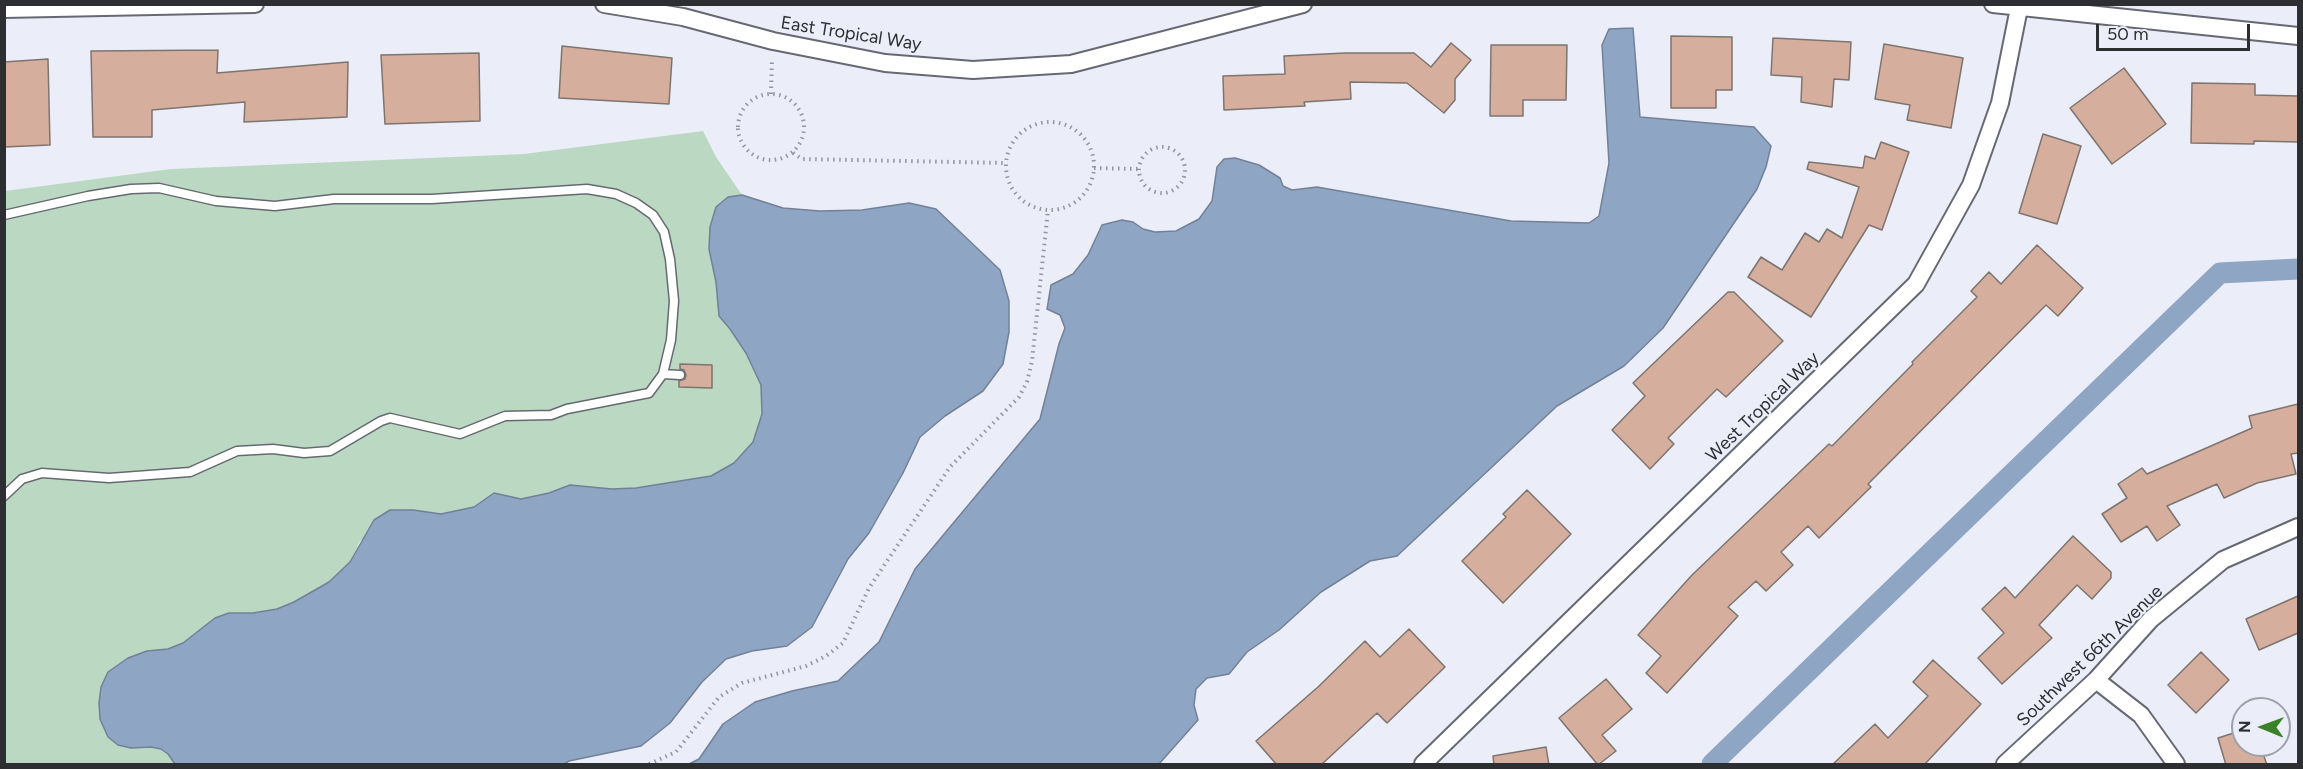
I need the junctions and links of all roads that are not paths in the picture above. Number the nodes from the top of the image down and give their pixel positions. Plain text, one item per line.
1 (255, 4) edge
2 (604, 4) edge
3 (1303, 4) edge
4 (1993, 4) edge
5 (2019, 8) junction
6 (4, 9) edge
7 (2298, 36) edge
8 (4, 215) edge
9 (663, 374) junction
10 (680, 375) dead end
11 (4, 496) edge
12 (2298, 527) edge
13 (2096, 680) junction
14 (1423, 765) edge
15 (2005, 765) edge
16 (2176, 765) edge

1 - 6 street
2 - 3 street, East Tropical Way
4 - 5 street
5 - 7 street
5 - 14 street, West Tropical Way
8 - 9 lane
9 - 10 lane
9 - 11 lane
12 - 13 street, Southwest 66th Avenue
13 - 15 street, Southwest 66th Avenue
13 - 16 street

